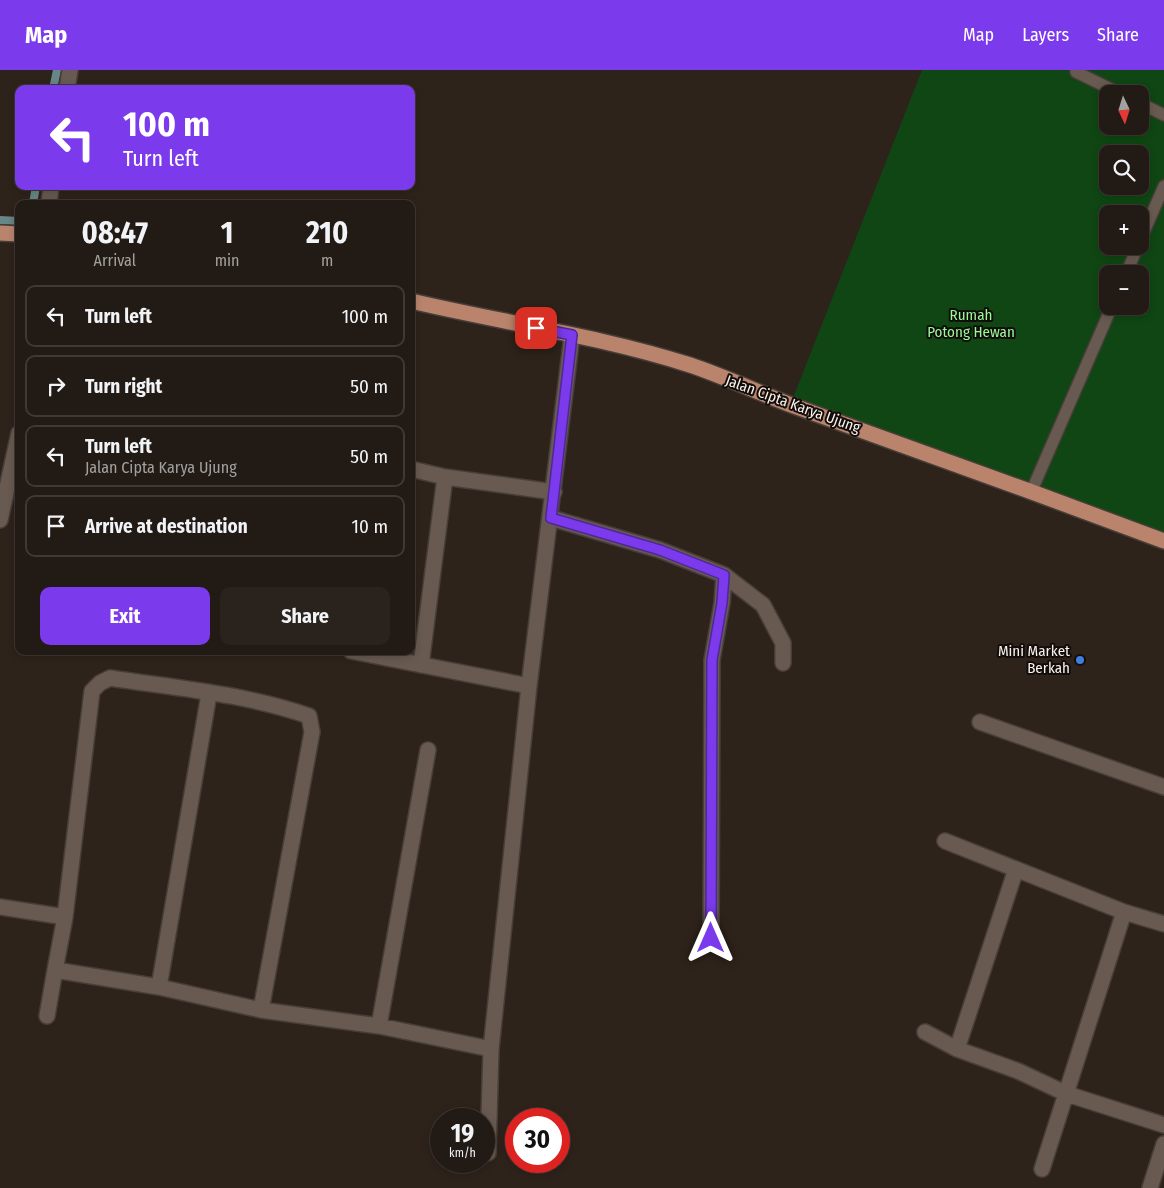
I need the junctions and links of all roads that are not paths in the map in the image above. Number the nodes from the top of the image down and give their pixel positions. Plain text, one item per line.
1 (70, 70) edge
2 (1076, 72) dead end
3 (68, 85) edge
4 (1103, 85) edge
5 (1149, 108) edge
6 (1164, 115) edge
7 (1164, 186) edge
8 (1149, 220) edge
9 (0, 233) edge
10 (15, 234) edge
11 (415, 302) edge
12 (1108, 315) edge
13 (572, 335) junction
14 (15, 451) edge
15 (415, 470) edge
16 (445, 477) junction
17 (1032, 490) junction
18 (554, 492) junction
19 (551, 518) junction
20 (0, 520) edge
21 (1164, 541) edge
22 (724, 575) junction
23 (371, 655) edge
24 (783, 663) dead end
25 (421, 665) junction
26 (529, 686) junction
27 (209, 694) junction
28 (980, 722) dead end
29 (428, 750) dead end
30 (1164, 787) edge
31 (945, 842) dead end
32 (1016, 869) junction
33 (0, 907) edge
34 (1124, 912) junction
35 (65, 917) junction
36 (1164, 924) edge
37 (711, 938) dead end
38 (55, 970) junction
39 (159, 987) junction
40 (261, 1010) junction
41 (47, 1016) dead end
42 (378, 1026) junction
43 (925, 1032) dead end
44 (491, 1049) junction
45 (957, 1049) junction
46 (1067, 1094) junction
47 (489, 1108) edge
48 (1164, 1125) edge
49 (1164, 1144) edge
50 (1042, 1169) dead end
51 (1150, 1188) edge

1 - 3 street
2 - 4 lane
5 - 6 lane
7 - 8 lane
9 - 10 main road
11 - 13 main road, Jalan Cipta Karya Ujung
12 - 17 lane
13 - 17 main road, Jalan Cipta Karya Ujung
13 - 18 street
14 - 20 street
15 - 16 street
16 - 18 street
16 - 25 street
17 - 21 main road, Jalan Cipta Karya Ujung
18 - 19 street
19 - 22 street
19 - 26 street
22 - 24 street
22 - 37 street
23 - 25 street
25 - 26 street
26 - 44 street
27 - 35 street
27 - 39 street
27 - 40 street
28 - 30 street
29 - 42 street
31 - 32 street
32 - 34 street
32 - 45 street
33 - 35 street
34 - 36 street
34 - 46 street
35 - 38 street
38 - 39 street
38 - 41 street
39 - 40 street
40 - 42 street
42 - 44 street
43 - 45 street
44 - 47 street
45 - 46 street
46 - 48 street
46 - 50 street
49 - 51 street

